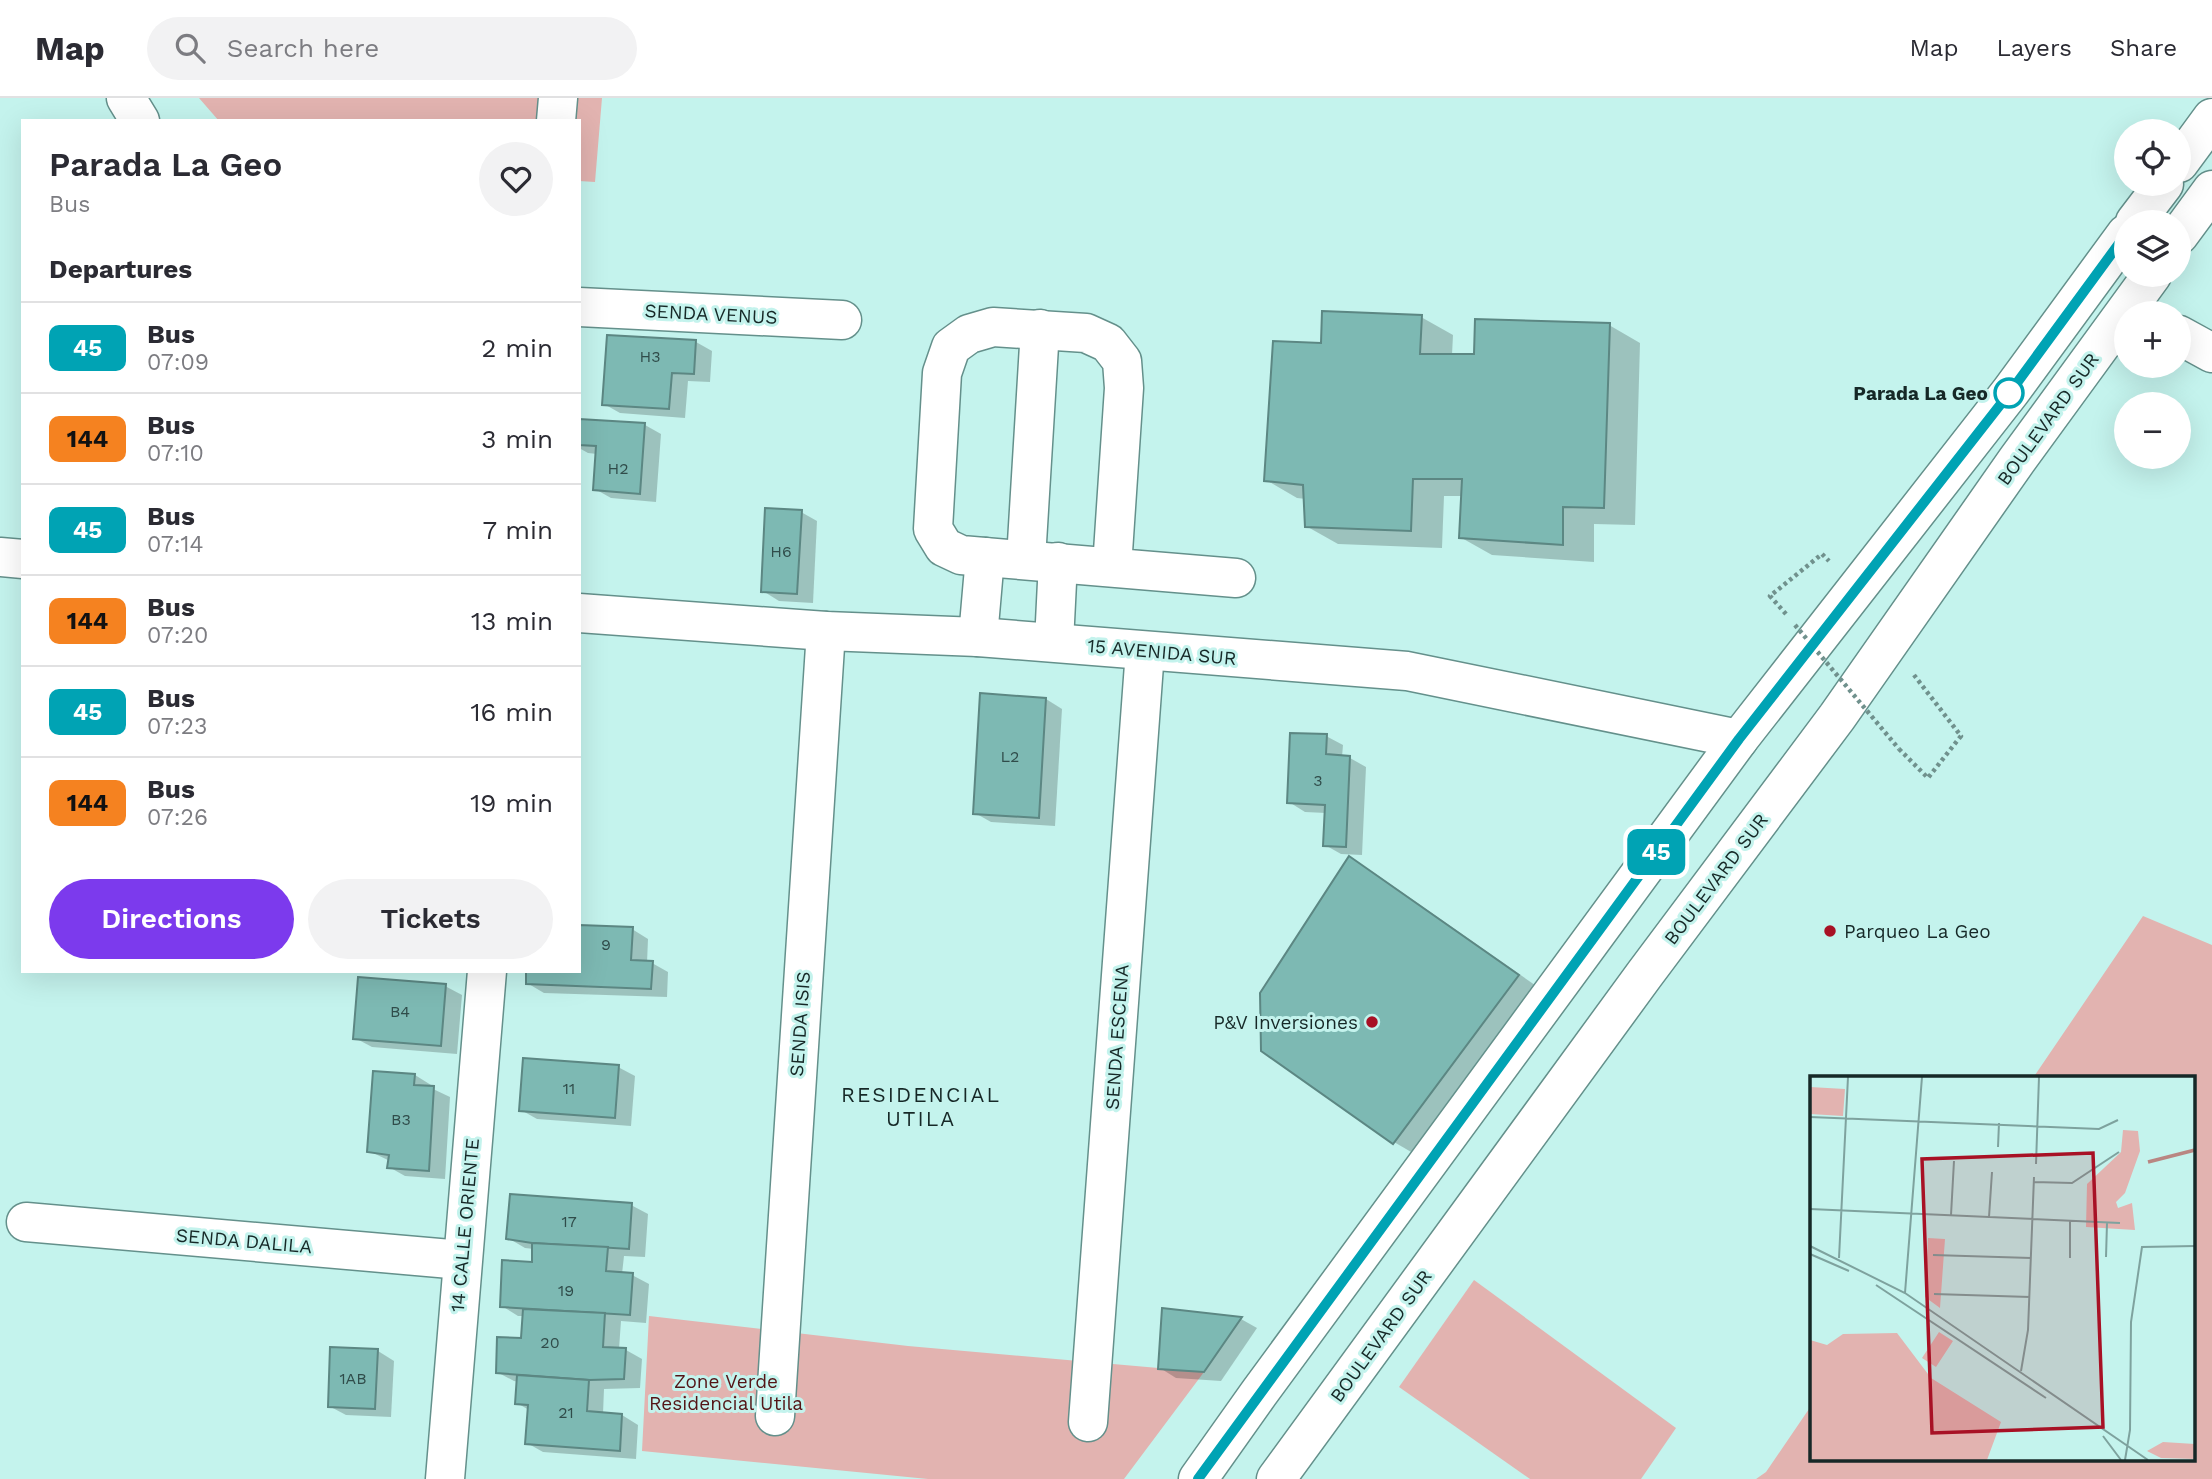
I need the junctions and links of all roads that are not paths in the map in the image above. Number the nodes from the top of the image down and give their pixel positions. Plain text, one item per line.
1 (126, 98) edge
2 (558, 98) edge
3 (2212, 118) edge
4 (139, 119) edge
5 (556, 119) edge
6 (2191, 147) edge
7 (2155, 196) edge
8 (2144, 210) edge
9 (2114, 250) edge
10 (581, 307) edge
11 (842, 320) dead end
12 (1041, 329) junction
13 (2114, 337) edge
14 (2191, 341) edge
15 (2212, 353) edge
16 (0, 557) edge
17 (985, 557) junction
18 (21, 559) edge
19 (1042, 561) junction
20 (1112, 567) junction
21 (1236, 578) dead end
22 (581, 613) edge
23 (826, 631) junction
24 (978, 637) junction
25 (1054, 642) junction
26 (1145, 652) junction
27 (1739, 739) junction
28 (487, 973) edge
29 (26, 1222) dead end
30 (462, 1260) junction
31 (775, 1416) dead end
32 (1088, 1422) dead end
33 (445, 1479) edge
34 (1198, 1479) edge
35 (1276, 1479) edge

1 - 4 main road
2 - 5 main road
3 - 6 main road
7 - 8 main road
9 - 27 main road
10 - 11 main road, SENDA VENUS
12 - 17 main road
12 - 19 main road
12 - 20 main road
13 - 35 main road, BOULEVARD SUR
14 - 15 main road
16 - 18 main road
17 - 19 main road
17 - 24 main road
19 - 20 main road
19 - 25 main road
20 - 21 main road
22 - 23 main road, 15 AVENIDA SUR
23 - 24 main road, 15 AVENIDA SUR
23 - 31 main road, SENDA ISIS
24 - 25 main road, 15 AVENIDA SUR
25 - 26 main road, 15 AVENIDA SUR
26 - 27 main road, 15 AVENIDA SUR
26 - 32 main road, SENDA ESCENA
27 - 34 main road
28 - 30 main road, 14 CALLE ORIENTE
29 - 30 main road, SENDA DALILA
30 - 33 main road, 14 CALLE ORIENTE

